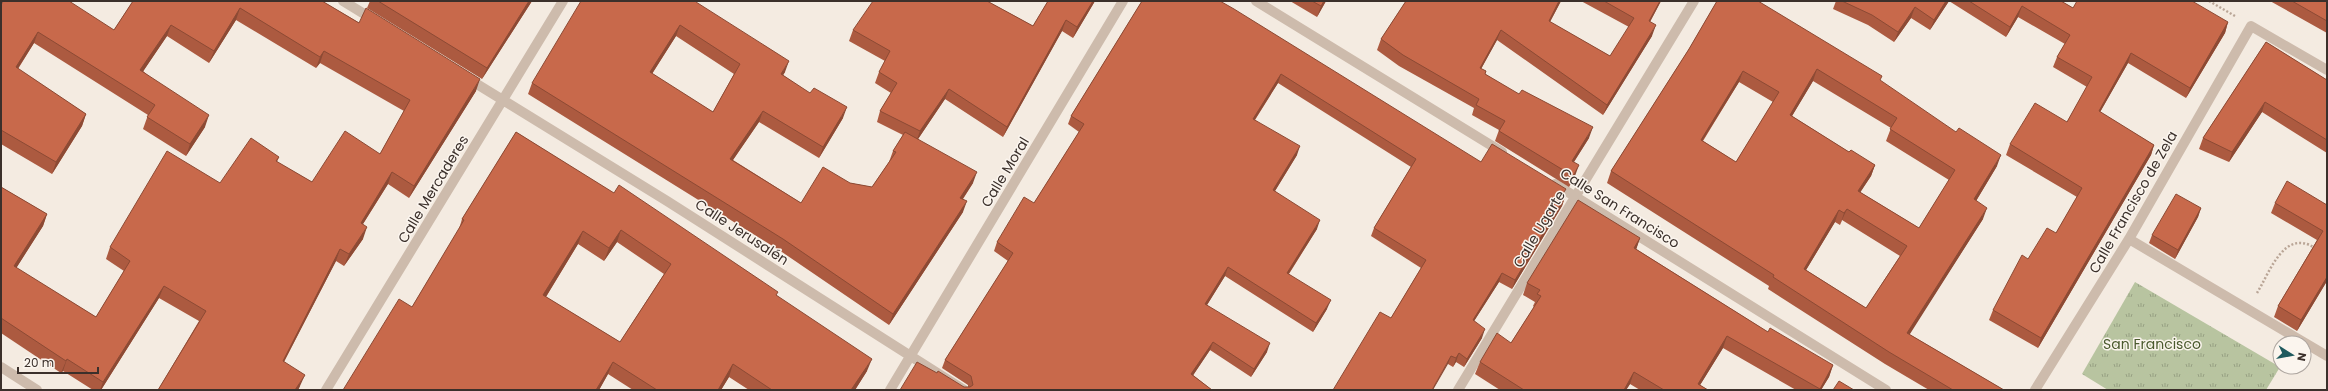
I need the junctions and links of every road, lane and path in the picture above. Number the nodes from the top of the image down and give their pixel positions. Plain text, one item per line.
1 (343, 1) edge
2 (563, 1) edge
3 (1123, 1) edge
4 (1256, 1) edge
5 (1694, 1) edge
6 (2209, 1) edge
7 (383, 26) edge
8 (2251, 26) junction
9 (2327, 70) edge
10 (456, 71) edge
11 (503, 100) junction
12 (1514, 159) edge
13 (1548, 180) edge
14 (1575, 197) junction
15 (2128, 239) junction
16 (2321, 251) edge
17 (2248, 309) junction
18 (2327, 356) edge
19 (911, 357) junction
20 (1, 367) edge
21 (37, 390) edge
22 (326, 390) edge
23 (890, 390) edge
24 (964, 390) edge
25 (1458, 390) edge
26 (1886, 390) edge
27 (2035, 390) edge

1 - 7 street
2 - 11 street, Calle Mercaderes
3 - 19 street, Calle Moral
4 - 12 street
5 - 14 street, Calle Ugarte
6 - 8 path
8 - 9 street
8 - 15 street, Calle Francisco de Zela
10 - 11 street, Calle Jerusalén
11 - 19 street, Calle Jerusalén
11 - 22 street, Calle Mercaderes
13 - 14 street, Calle San Francisco
14 - 25 street, Calle Ugarte
14 - 26 street, Calle San Francisco
15 - 17 street
15 - 27 street, Calle Francisco de Zela
16 - 17 path
17 - 18 street
19 - 23 street, Calle Moral
19 - 24 street, Calle Jerusalén
20 - 21 street

